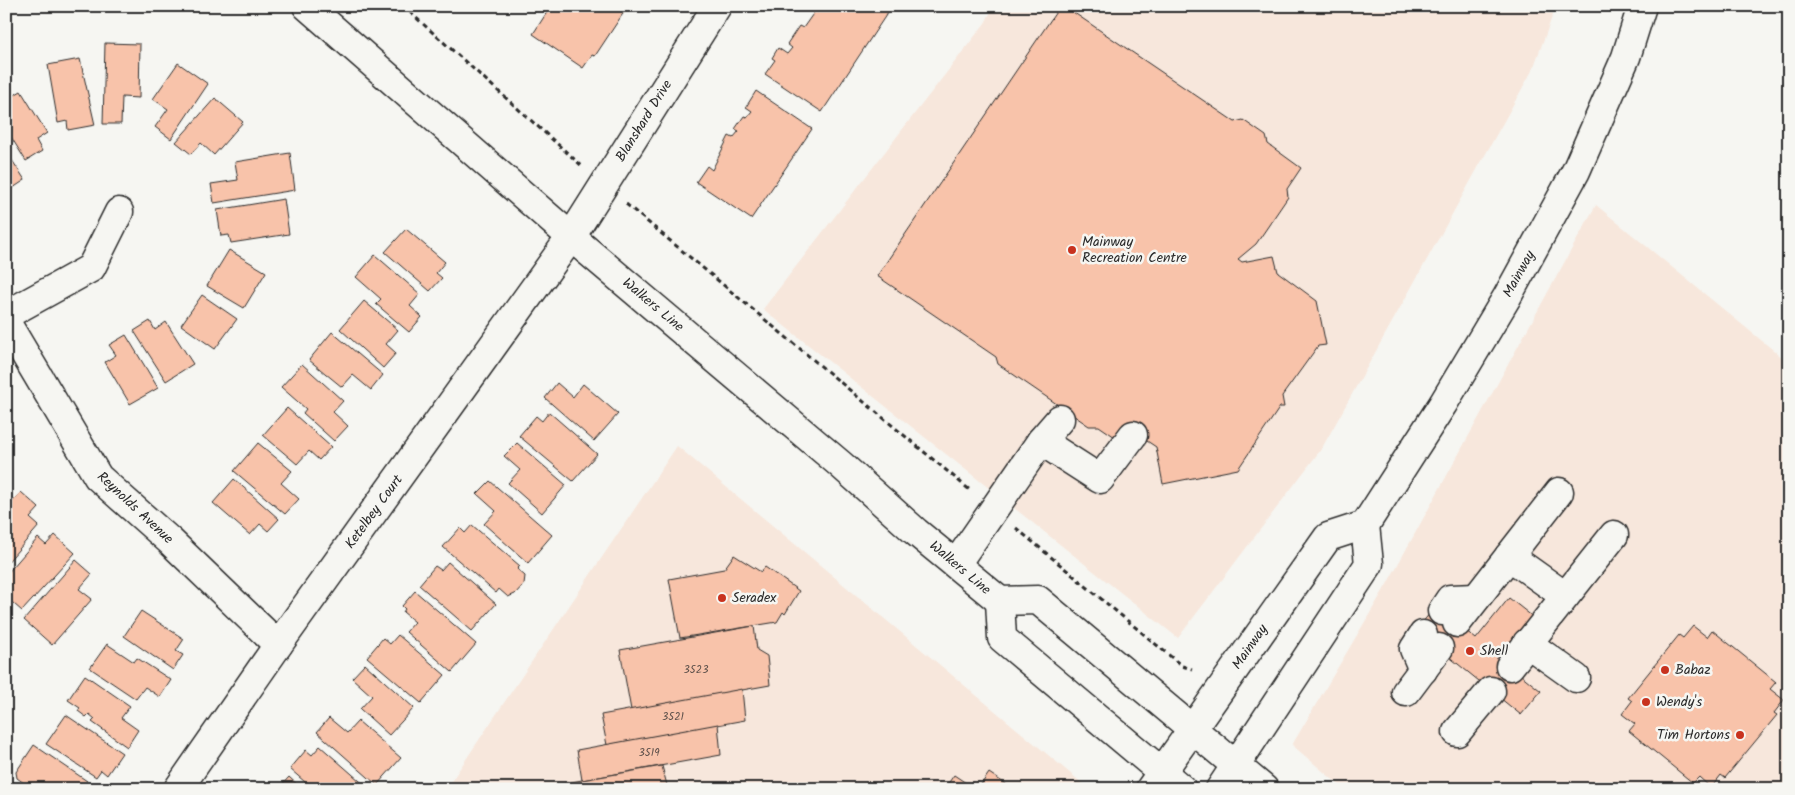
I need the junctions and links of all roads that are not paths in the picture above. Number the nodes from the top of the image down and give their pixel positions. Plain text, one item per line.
1 (307, 6) edge
2 (717, 6) edge
3 (1642, 6) edge
4 (119, 212) dead end
5 (571, 237) junction
6 (6, 315) edge
7 (6, 322) edge
8 (1060, 419) dead end
9 (1133, 435) dead end
10 (1041, 441) junction
11 (1559, 492) dead end
12 (1365, 525) junction
13 (1614, 535) dead end
14 (1509, 556) junction
15 (956, 564) junction
16 (1565, 596) junction
17 (1000, 601) junction
18 (1450, 617) dead end
19 (1431, 642) dead end
20 (1527, 643) junction
21 (278, 645) junction
22 (1510, 666) dead end
23 (1576, 678) dead end
24 (1491, 691) dead end
25 (1406, 692) dead end
26 (1193, 729) junction
27 (1457, 732) dead end
28 (1237, 765) junction
29 (1164, 783) edge
30 (178, 789) edge
31 (1220, 789) edge
32 (1264, 789) edge

1 - 5 street, Walkers Line
2 - 5 street, Blanshard Drive
3 - 12 street, Mainway
4 - 6 street
5 - 15 street, Walkers Line
5 - 21 street, Ketelbey Court
7 - 21 street, Reynolds Avenue
8 - 10 street
9 - 10 street
10 - 15 street
11 - 14 street
12 - 26 street, Mainway
12 - 28 street
13 - 16 street
14 - 16 street
14 - 18 street
15 - 17 street, Walkers Line
16 - 20 street
17 - 26 street, Walkers Line
17 - 29 street, Walkers Line
19 - 25 street
20 - 22 street
20 - 23 street
21 - 30 street, Ketelbey Court
24 - 27 street
26 - 28 street, Walkers Line
26 - 29 street, Mainway
28 - 31 street
28 - 32 street, Walkers Line

